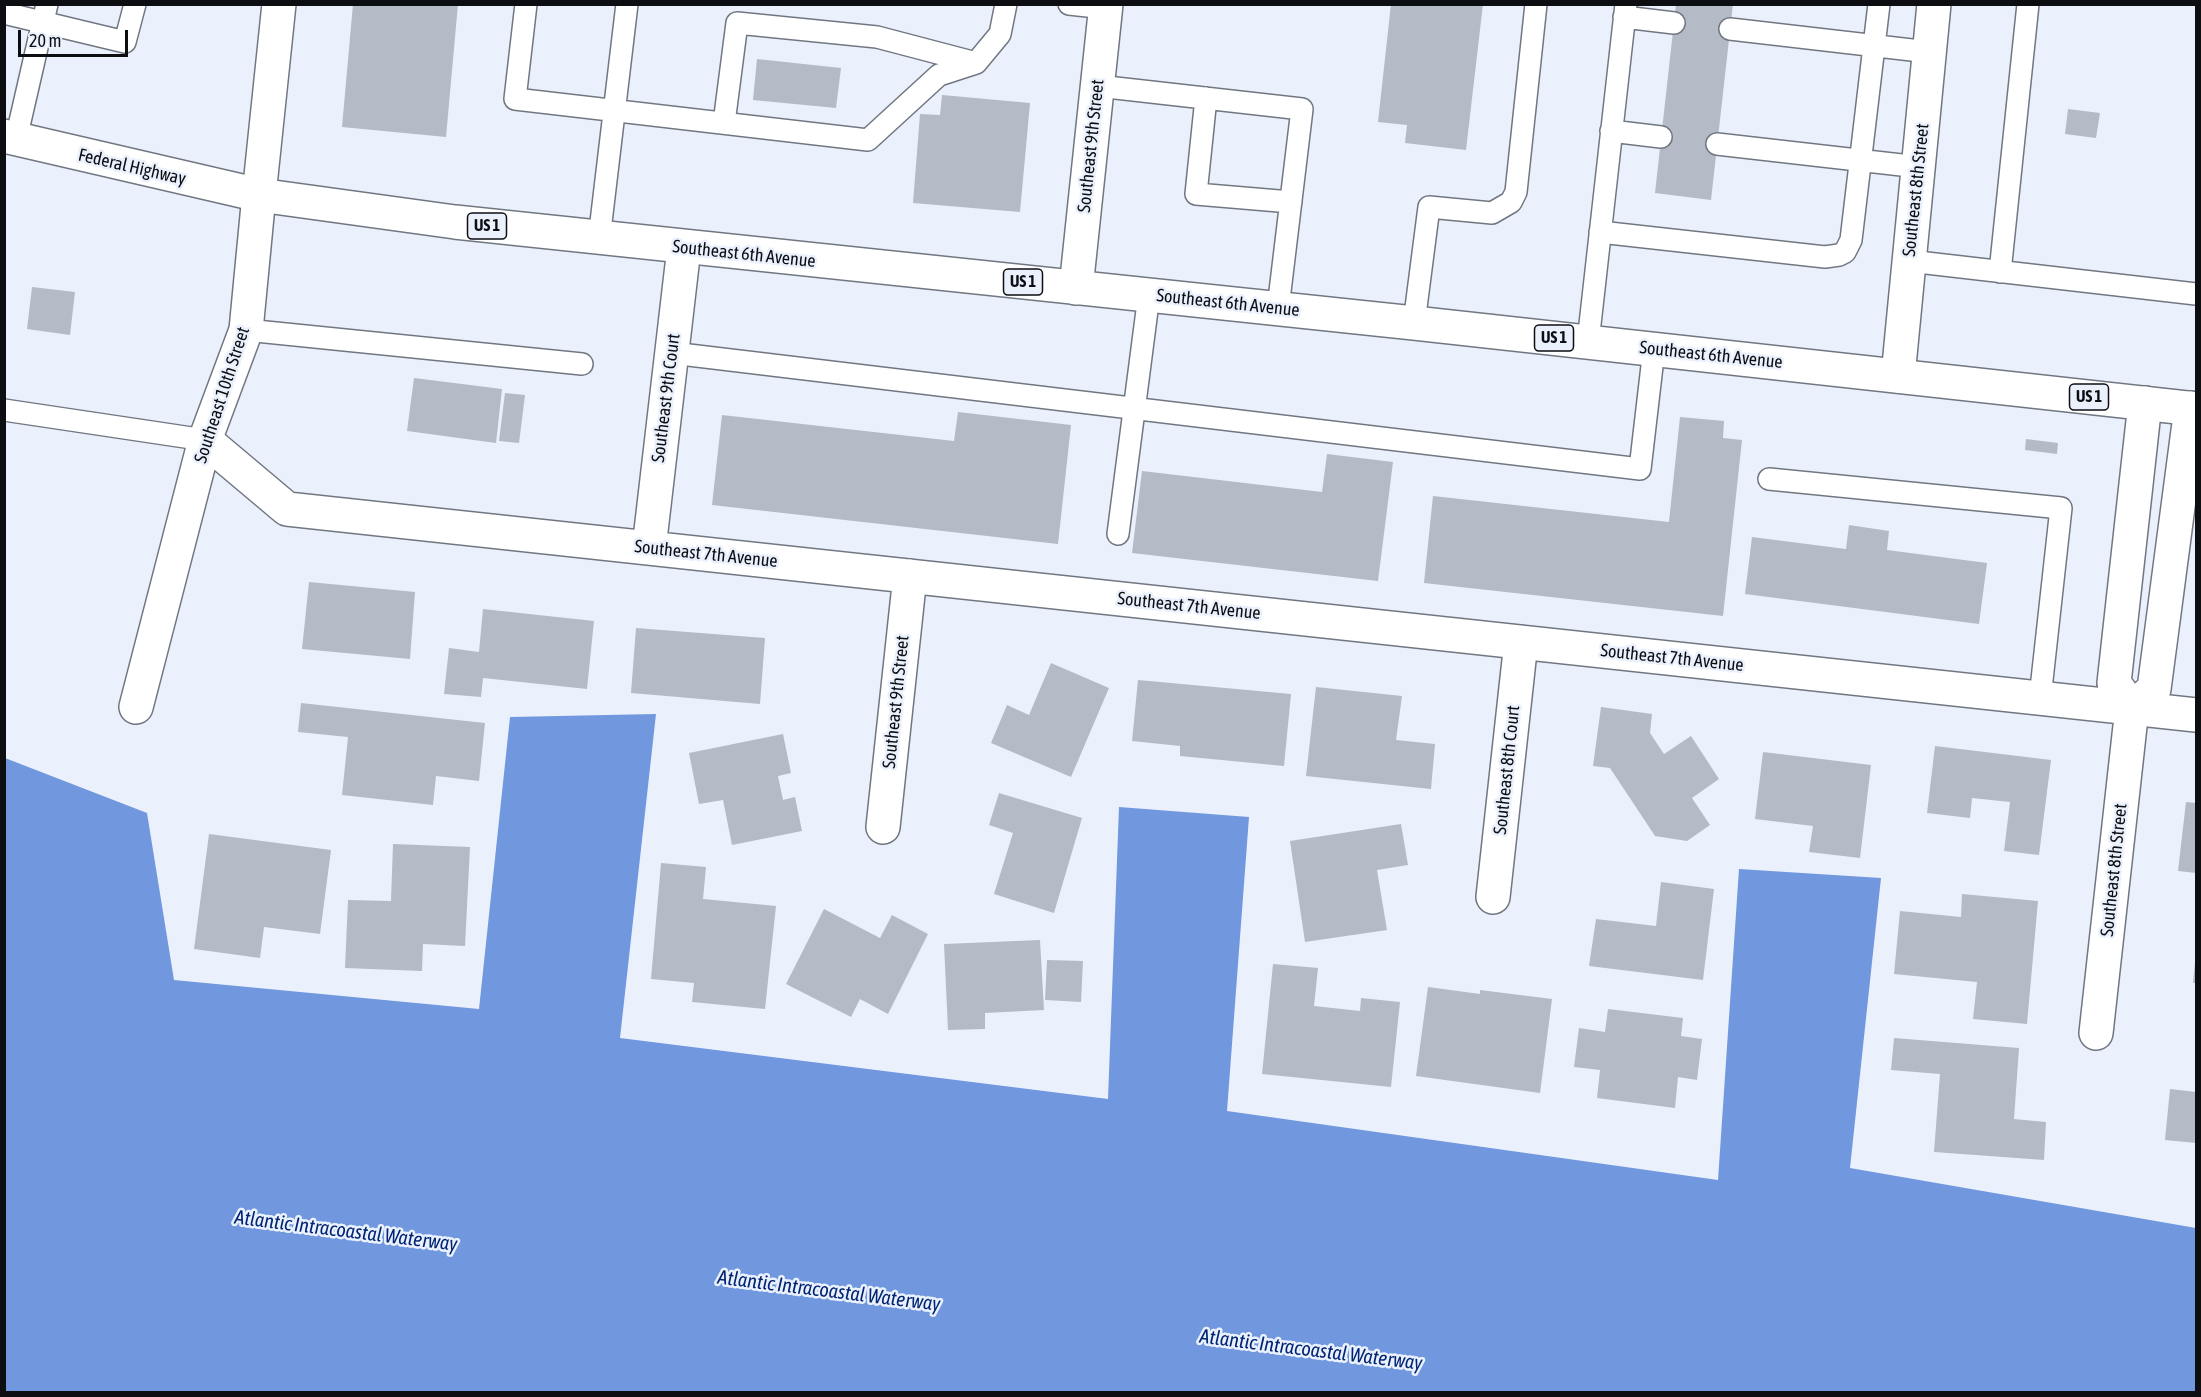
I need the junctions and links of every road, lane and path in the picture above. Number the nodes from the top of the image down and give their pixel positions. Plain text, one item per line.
1 (135, 4) edge
2 (279, 4) edge
3 (526, 4) edge
4 (627, 4) edge
5 (1006, 4) edge
6 (1069, 4) edge
7 (1536, 4) edge
8 (1879, 4) edge
9 (1934, 4) edge
10 (2028, 4) edge
11 (1106, 6) edge
12 (1625, 11) edge
13 (4, 13) edge
14 (45, 14) edge
15 (1674, 23) dead end
16 (1730, 29) dead end
17 (1874, 45) junction
18 (1929, 52) junction
19 (976, 63) junction
20 (1098, 86) junction
21 (1206, 98) junction
22 (613, 110) junction
23 (724, 123) junction
24 (1611, 131) junction
25 (10, 137) edge
26 (1661, 137) dead end
27 (1717, 144) dead end
28 (1861, 160) junction
29 (1918, 167) junction
30 (259, 195) junction
31 (1291, 202) junction
32 (1600, 232) junction
33 (599, 239) junction
34 (684, 248) junction
35 (1909, 261) junction
36 (2000, 272) junction
37 (1076, 288) junction
38 (2196, 294) edge
39 (1149, 295) junction
40 (1278, 308) junction
41 (1414, 323) junction
42 (246, 330) junction
43 (1588, 342) junction
44 (1654, 349) junction
45 (672, 353) junction
46 (582, 364) dead end
47 (1898, 376) junction
48 (2145, 403) junction
49 (2194, 408) edge
50 (1134, 409) junction
51 (4, 410) edge
52 (206, 440) junction
53 (1769, 478) dead end
54 (1118, 534) dead end
55 (649, 548) junction
56 (910, 576) junction
57 (1521, 642) junction
58 (2040, 698) junction
59 (136, 707) dead end
60 (2132, 708) junction
61 (2196, 715) edge
62 (883, 827) dead end
63 (1493, 897) dead end
64 (2096, 1033) dead end

1 - 14 lane
2 - 30 street, Southeast 10th Street
3 - 22 lane
4 - 22 lane
5 - 19 lane
6 - 11 lane
7 - 41 lane
8 - 17 lane
9 - 18 street, Southeast 8th Street
10 - 36 lane
11 - 20 street, Southeast 9th Street
12 - 15 lane
12 - 24 lane
13 - 14 lane
14 - 25 lane
16 - 17 lane
17 - 18 lane
17 - 28 lane
18 - 29 street, Southeast 8th Street
19 - 23 lane
19 - 23 lane
20 - 21 lane
20 - 37 street, Southeast 9th Street
21 - 31 lane
21 - 31 lane
22 - 23 lane
22 - 33 lane
24 - 26 lane
24 - 32 lane
25 - 30 street, Federal Highway / US 1
27 - 28 lane
28 - 29 lane
28 - 32 lane
29 - 35 street, Southeast 8th Street
30 - 33 street, Southeast 6th Avenue / US 1
30 - 42 street, Southeast 10th Street
31 - 40 lane
32 - 43 lane
33 - 34 street, Southeast 6th Avenue / US 1
34 - 37 street, Southeast 6th Avenue / US 1
34 - 45 street, Southeast 9th Court
35 - 36 lane
35 - 47 street, Southeast 8th Street
36 - 38 lane
37 - 39 street, Southeast 6th Avenue / US 1
39 - 40 street, Southeast 6th Avenue / US 1
39 - 50 lane
40 - 41 street, Southeast 6th Avenue / US 1
41 - 43 street, Southeast 6th Avenue / US 1
42 - 46 lane
42 - 52 street, Southeast 10th Street
43 - 44 street, Southeast 6th Avenue / US 1
44 - 47 street, Southeast 6th Avenue / US 1
44 - 50 lane
45 - 50 lane
45 - 55 street, Southeast 9th Court
47 - 48 street, Southeast 6th Avenue / US 1
48 - 49 street, Southeast 6th Avenue / US 1
48 - 60 street
49 - 60 street
50 - 54 lane
51 - 52 lane
52 - 55 street, Southeast 7th Avenue
52 - 59 street, Southeast 10th Street
53 - 58 lane
55 - 56 street, Southeast 7th Avenue
56 - 57 street, Southeast 7th Avenue
56 - 62 street, Southeast 9th Street
57 - 58 street, Southeast 7th Avenue
57 - 63 street, Southeast 8th Court
58 - 60 street, Southeast 7th Avenue
60 - 61 street, Southeast 7th Avenue
60 - 64 street, Southeast 8th Street

